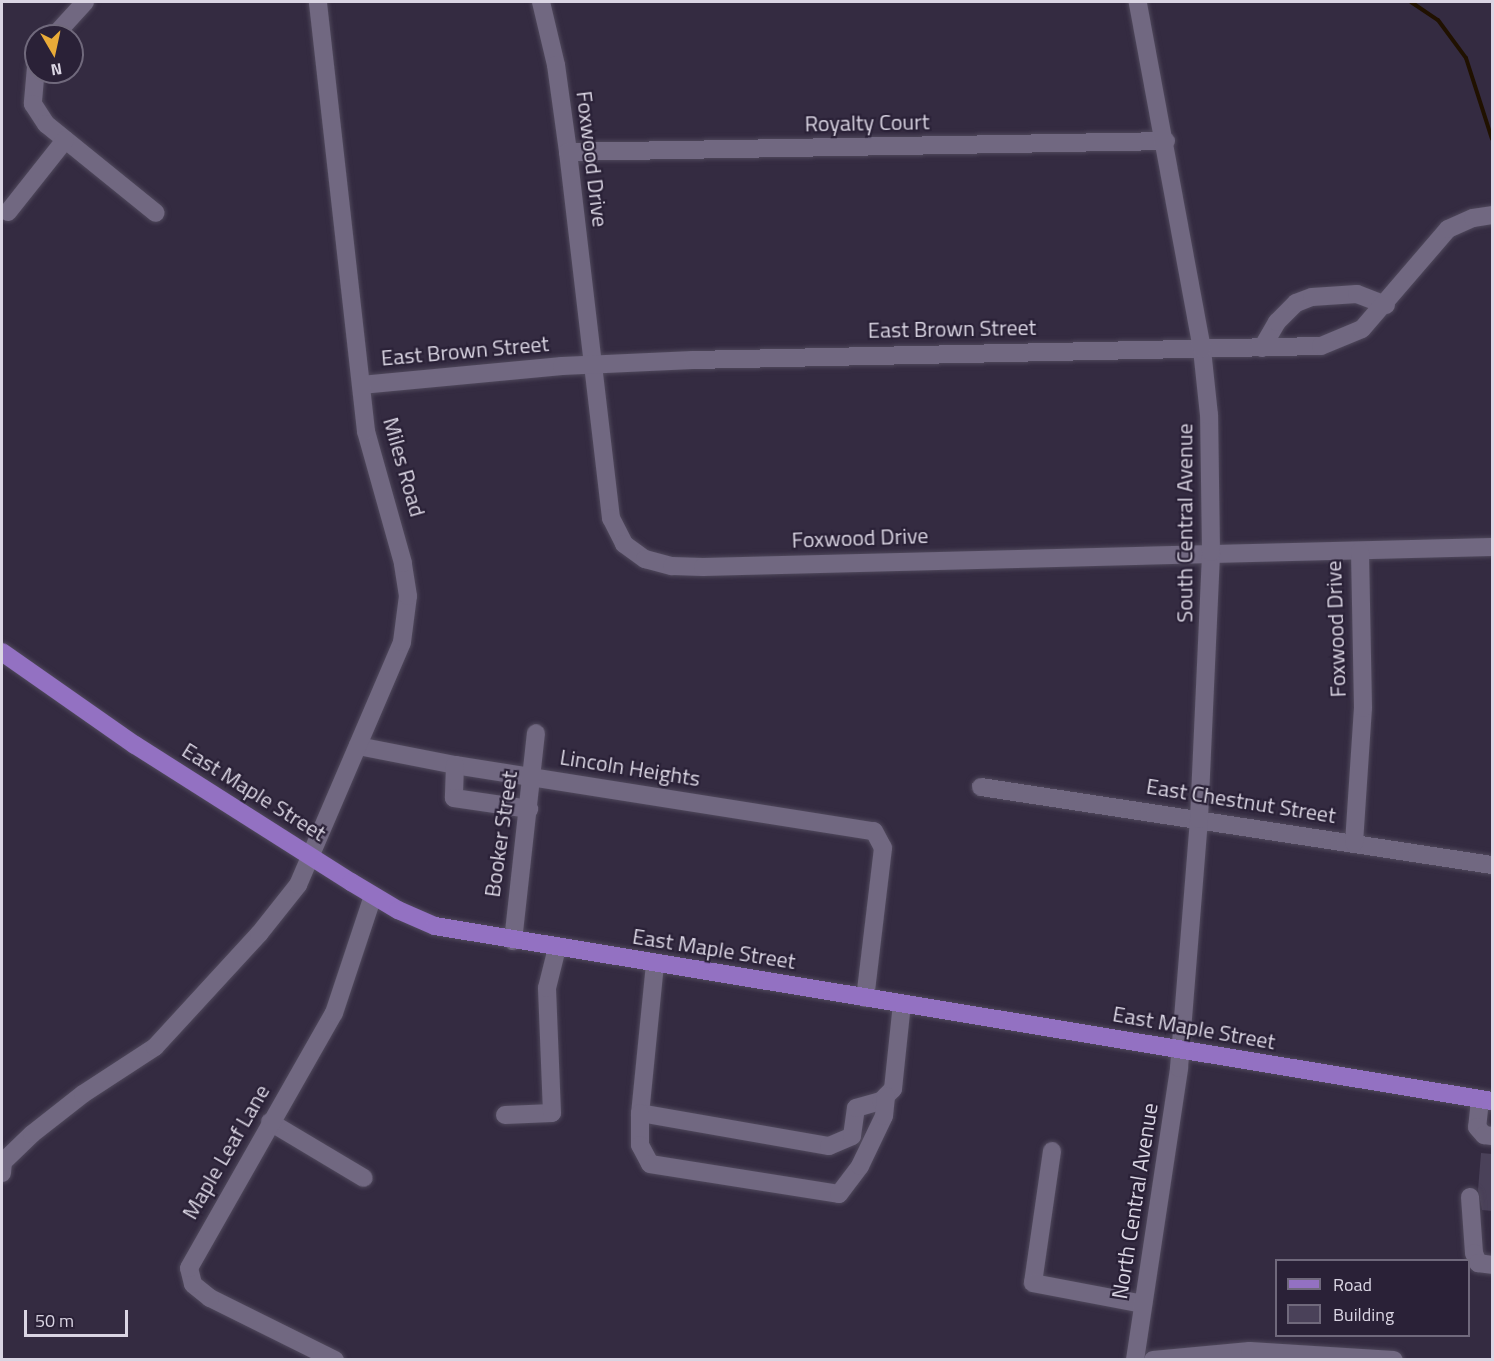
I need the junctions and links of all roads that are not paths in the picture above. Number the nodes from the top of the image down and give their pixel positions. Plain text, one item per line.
1 (85, 2) edge
2 (318, 2) edge
3 (541, 2) edge
4 (1138, 2) edge
5 (65, 24) edge
6 (35, 84) edge
7 (65, 140) junction
8 (1166, 141) junction
9 (568, 152) junction
10 (8, 212) dead end
11 (156, 213) dead end
12 (1492, 215) edge
13 (1386, 305) junction
14 (1262, 348) junction
15 (1202, 349) junction
16 (594, 364) junction
17 (361, 385) junction
18 (1492, 547) edge
19 (1360, 550) junction
20 (1211, 552) junction
21 (2, 652) edge
22 (536, 733) dead end
23 (358, 746) junction
24 (455, 765) junction
25 (534, 777) junction
26 (981, 787) dead end
27 (529, 809) junction
28 (1199, 819) junction
29 (1354, 843) junction
30 (311, 857) junction
31 (1492, 865) edge
32 (373, 896) junction
33 (513, 941) junction
34 (557, 948) junction
35 (655, 964) junction
36 (865, 998) junction
37 (902, 1004) junction
38 (1181, 1049) junction
39 (886, 1096) junction
40 (1489, 1099) edge
41 (640, 1113) junction
42 (505, 1114) dead end
43 (270, 1122) junction
44 (1492, 1136) edge
45 (1052, 1151) dead end
46 (2, 1166) edge
47 (364, 1178) dead end
48 (1470, 1197) dead end
49 (1492, 1265) edge
50 (1143, 1304) junction
51 (335, 1359) edge
52 (1135, 1359) edge
53 (1153, 1359) edge
54 (1394, 1359) edge

1 - 5 street
2 - 17 street, Miles Road
3 - 9 street, Foxwood Drive
4 - 8 street, South Central Avenue
6 - 7 street
7 - 10 street
7 - 11 street
8 - 9 street, Royalty Court
8 - 15 street, South Central Avenue
9 - 16 street, Foxwood Drive
12 - 13 street, East Brown Street
13 - 14 street, East Brown Street
13 - 14 street
14 - 15 street, East Brown Street
15 - 16 street, East Brown Street
15 - 20 street, South Central Avenue
16 - 17 street, East Brown Street
16 - 20 street, Foxwood Drive
17 - 23 street, Miles Road
18 - 19 street
19 - 20 street, Foxwood Drive
19 - 29 street, Foxwood Drive
20 - 28 street, South Central Avenue
21 - 30 main road, East Maple Street
22 - 25 street, Booker Street
23 - 24 street, Lincoln Heights
23 - 30 street, Miles Road
24 - 25 street, Lincoln Heights
24 - 27 street
25 - 27 street, Booker Street
25 - 36 street, Lincoln Heights
26 - 28 street, East Chestnut Street
27 - 33 street, Booker Street
28 - 29 street, East Chestnut Street
28 - 38 street, South Central Avenue
29 - 31 street, East Chestnut Street
30 - 32 main road, East Maple Street
30 - 46 street, Miles Road
32 - 33 main road, East Maple Street
32 - 43 street, Maple Leaf Lane
33 - 34 main road, East Maple Street
34 - 35 main road, East Maple Street
34 - 42 street
35 - 36 main road, East Maple Street
35 - 41 street
36 - 37 main road, East Maple Street
37 - 38 main road, East Maple Street
37 - 39 street
38 - 40 main road, East Maple Street
38 - 50 street, North Central Avenue
39 - 41 street
39 - 41 street
40 - 44 street
43 - 47 street
43 - 51 street, Maple Leaf Lane
45 - 50 street
48 - 49 street
50 - 52 street, North Central Avenue
53 - 54 street

